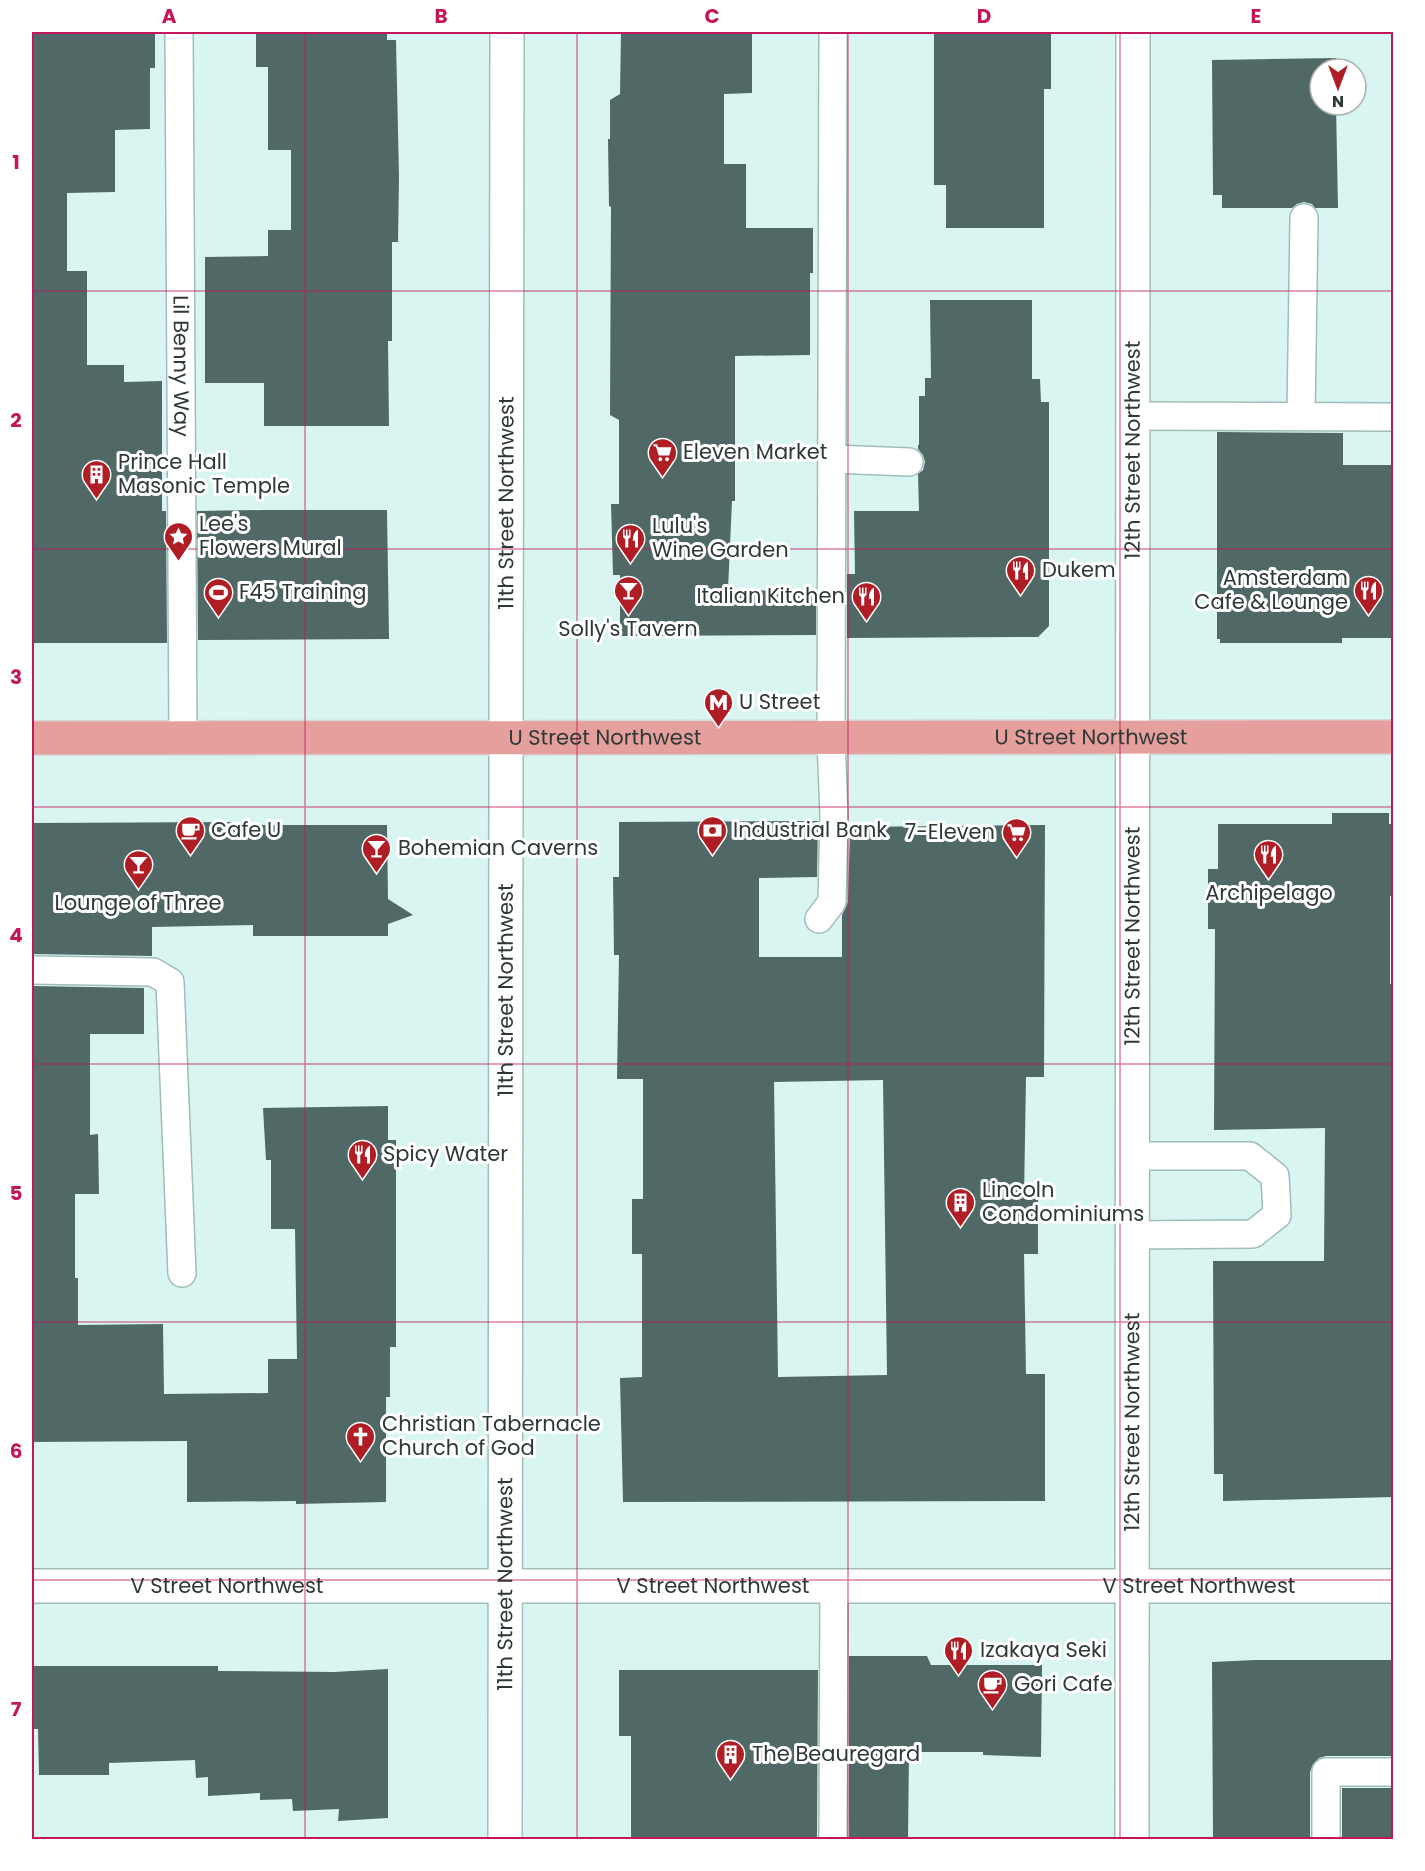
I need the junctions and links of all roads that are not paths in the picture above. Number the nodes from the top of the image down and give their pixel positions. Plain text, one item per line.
1 (179, 32) edge
2 (507, 32) edge
3 (833, 32) edge
4 (1133, 32) edge
5 (1304, 218) dead end
6 (1133, 416) junction
7 (1300, 416) junction
8 (1394, 417) edge
9 (832, 459) junction
10 (909, 462) dead end
11 (506, 737) junction
12 (1132, 737) junction
13 (1394, 737) edge
14 (32, 738) edge
15 (183, 738) junction
16 (831, 738) junction
17 (819, 919) dead end
18 (32, 970) edge
19 (1132, 1156) junction
20 (1132, 1235) junction
21 (183, 1273) dead end
22 (834, 1584) junction
23 (1131, 1585) junction
24 (32, 1586) edge
25 (504, 1586) junction
26 (1394, 1586) edge
27 (1394, 1772) edge
28 (505, 1839) edge
29 (833, 1839) edge
30 (1132, 1839) edge
31 (1326, 1839) edge

1 - 15 lane, Lil Benny Way
2 - 11 street, 11th Street Northwest
3 - 9 lane
4 - 6 street, 12th Street Northwest
5 - 7 lane
6 - 7 lane
6 - 12 street, 12th Street Northwest
7 - 8 lane
9 - 10 lane
9 - 16 lane
11 - 15 main road, U Street Northwest
11 - 16 main road, U Street Northwest
11 - 25 street, 11th Street Northwest
12 - 13 main road, U Street Northwest
12 - 16 main road, U Street Northwest
12 - 19 street, 12th Street Northwest
14 - 15 main road, U Street Northwest
16 - 17 lane
18 - 21 lane
19 - 20 street, 12th Street Northwest
19 - 20 lane
20 - 23 street, 12th Street Northwest
22 - 23 street, V Street Northwest
22 - 25 street, V Street Northwest
22 - 29 lane
23 - 26 street, V Street Northwest
23 - 30 street, 12th Street Northwest
24 - 25 street, V Street Northwest
25 - 28 street, 11th Street Northwest
27 - 31 lane

